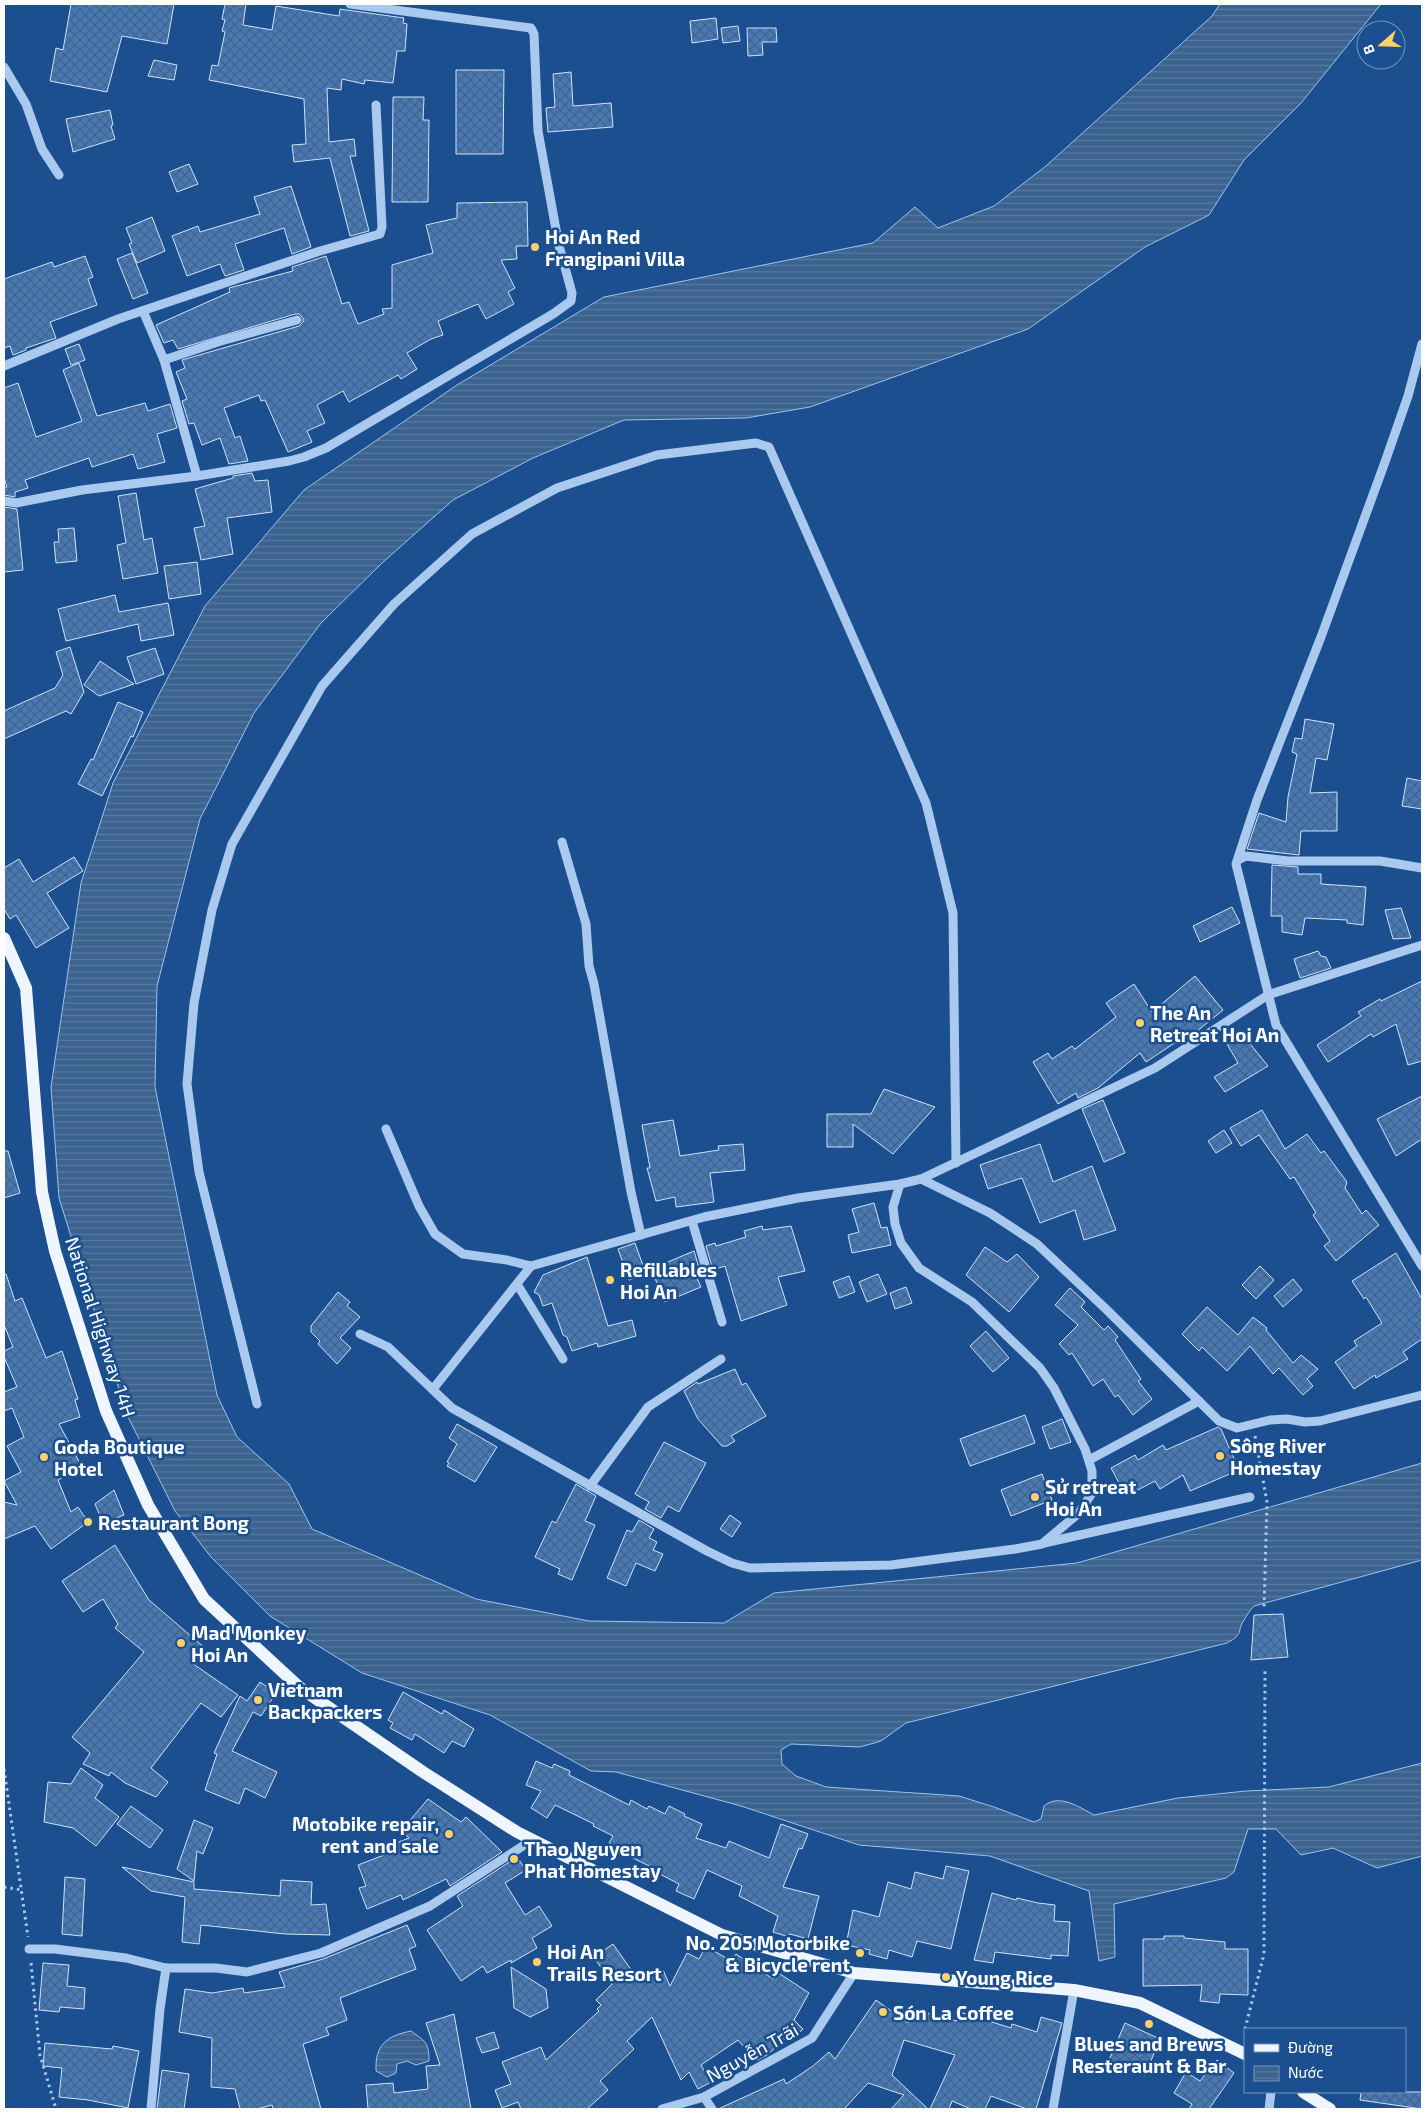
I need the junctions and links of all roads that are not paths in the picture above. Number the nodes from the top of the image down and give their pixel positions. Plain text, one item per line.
1 (350, 4) edge
2 (4, 67) edge
3 (376, 104) dead end
4 (59, 175) dead end
5 (143, 311) junction
6 (297, 320) dead end
7 (1422, 344) edge
8 (164, 360) junction
9 (4, 366) edge
10 (197, 476) junction
11 (4, 501) edge
12 (562, 842) dead end
13 (1238, 860) junction
14 (1422, 868) edge
15 (4, 938) edge
16 (1422, 945) edge
17 (1268, 996) junction
18 (386, 1129) dead end
19 (956, 1163) junction
20 (921, 1179) junction
21 (900, 1184) junction
22 (692, 1221) junction
23 (641, 1235) junction
24 (531, 1266) junction
25 (1422, 1266) edge
26 (517, 1284) junction
27 (722, 1322) dead end
28 (360, 1334) dead end
29 (564, 1359) dead end
30 (720, 1359) dead end
31 (434, 1389) junction
32 (1422, 1395) edge
33 (1199, 1401) junction
34 (257, 1404) dead end
35 (1089, 1460) junction
36 (590, 1486) junction
37 (1250, 1497) dead end
38 (1042, 1544) junction
39 (532, 1840) junction
40 (29, 1949) dead end
41 (166, 1968) junction
42 (854, 1972) junction
43 (1074, 1990) junction
44 (1244, 2054) edge
45 (1271, 2093) edge
46 (1305, 2093) edge
47 (704, 2097) junction
48 (151, 2109) edge
49 (662, 2109) edge
50 (712, 2109) edge
51 (1052, 2109) edge
52 (1269, 2109) edge
53 (1330, 2109) edge

1 - 10 street
2 - 4 street
3 - 5 street
5 - 8 street
5 - 9 street
6 - 8 street
7 - 13 street
8 - 10 street
10 - 11 street
12 - 23 street
13 - 14 street
13 - 17 street
15 - 39 main road, National Highway 14H
16 - 17 street
17 - 19 street
17 - 25 street
18 - 24 street
19 - 20 street
19 - 34 street
20 - 21 street
20 - 33 street
21 - 22 street
21 - 35 street
22 - 23 street
22 - 27 street
23 - 24 street
24 - 26 street
26 - 29 street
26 - 31 street
28 - 31 street
30 - 36 street
31 - 36 street
32 - 33 street
33 - 35 street
35 - 38 street
36 - 38 street
37 - 38 street
39 - 41 street
39 - 42 main road, National Highway 14H
40 - 41 street
41 - 48 street
42 - 43 main road, National Highway 14H
42 - 47 street, Nguyễn Trãi
43 - 44 main road, National Highway 14H
43 - 51 street
45 - 52 street
46 - 53 main road
47 - 49 street, Nguyễn Trãi
47 - 50 street

